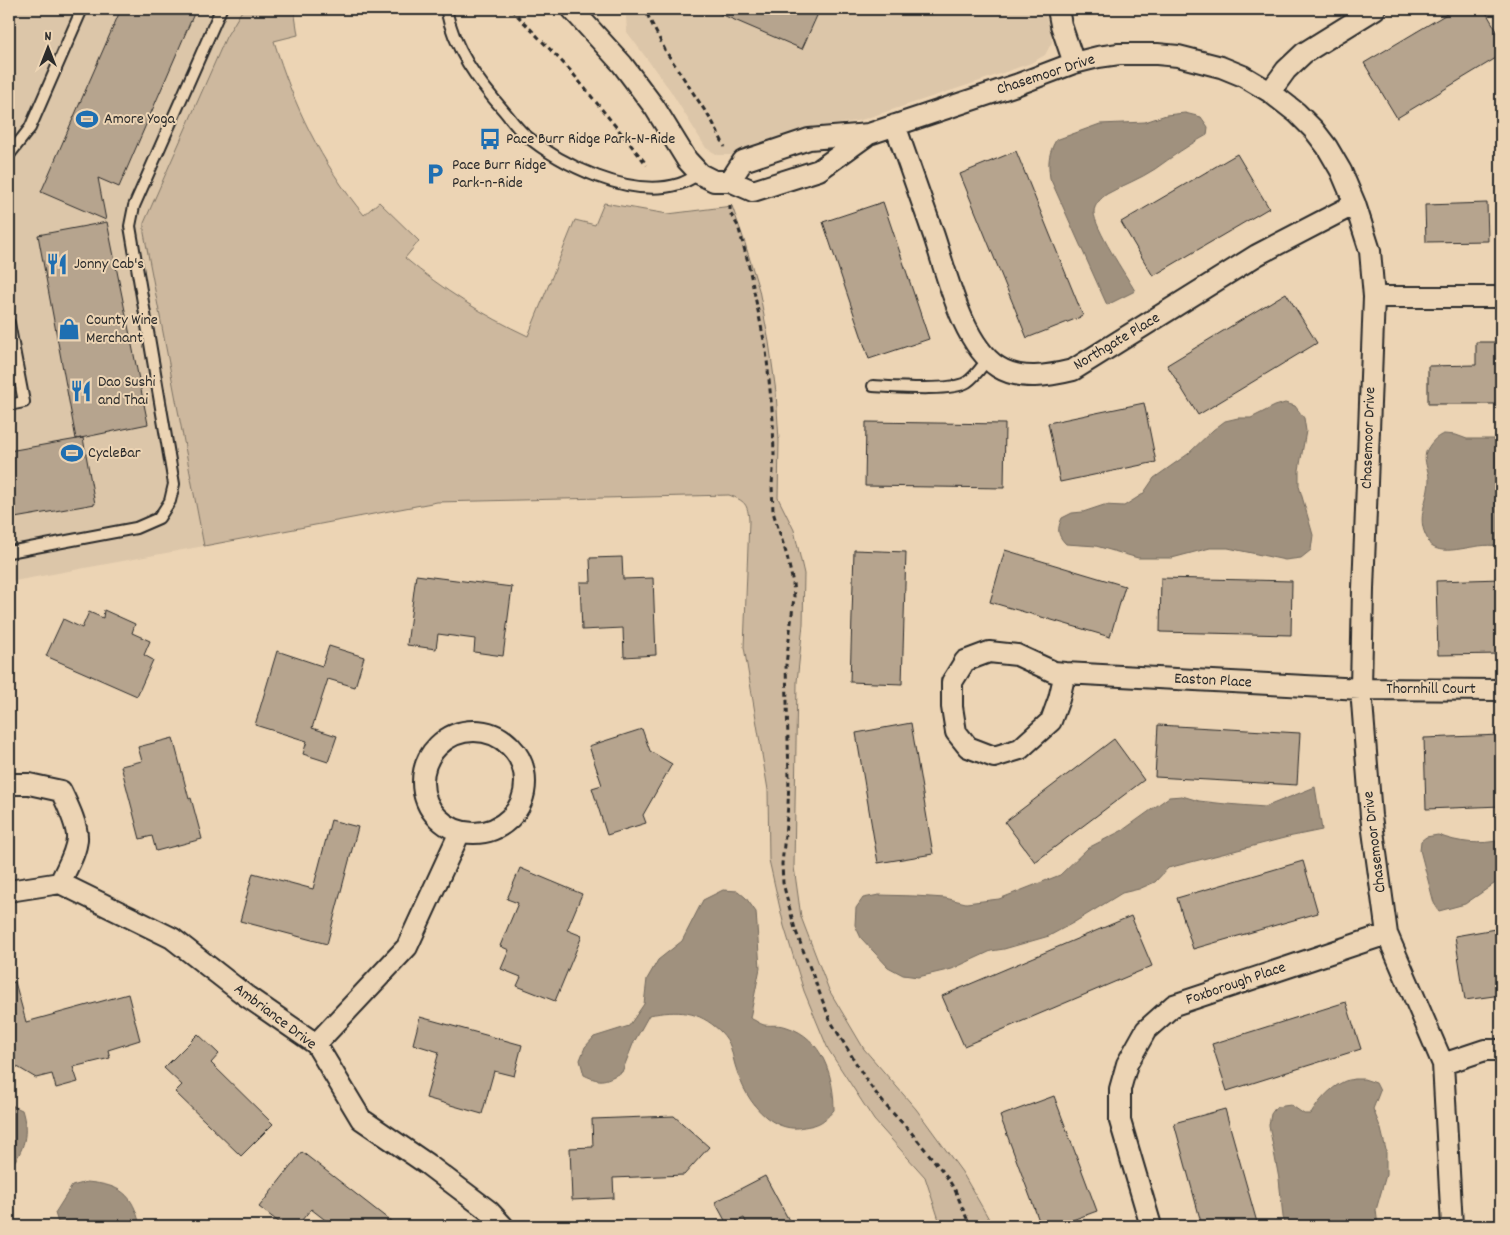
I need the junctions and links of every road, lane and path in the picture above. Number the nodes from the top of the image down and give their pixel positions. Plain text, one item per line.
1 (82, 9) edge
2 (221, 9) edge
3 (446, 9) edge
4 (511, 9) edge
5 (1058, 9) edge
6 (1375, 9) edge
7 (582, 12) edge
8 (648, 14) dead end
9 (1074, 64) junction
10 (1270, 92) junction
11 (894, 125) junction
12 (869, 134) junction
13 (9, 155) edge
14 (646, 165) dead end
15 (700, 174) junction
16 (730, 181) junction
17 (1355, 204) junction
18 (1374, 297) junction
19 (1501, 297) edge
20 (9, 323) edge
21 (988, 359) junction
22 (873, 386) dead end
23 (9, 405) edge
24 (9, 552) edge
25 (1065, 673) junction
26 (1361, 689) junction
27 (1501, 690) edge
28 (9, 784) edge
29 (460, 832) junction
30 (60, 882) junction
31 (9, 891) edge
32 (1387, 934) junction
33 (316, 1044) junction
34 (1501, 1050) edge
35 (1442, 1064) junction
36 (504, 1226) edge
37 (970, 1226) edge
38 (1151, 1226) edge
39 (1452, 1226) edge

1 - 13 lane
2 - 24 lane
3 - 15 lane
4 - 14 path
5 - 9 street
6 - 10 street
7 - 15 street
8 - 16 path
9 - 10 street, Chasemoor Drive
9 - 11 street, Chasemoor Drive
10 - 17 street, Chasemoor Drive
11 - 12 street, Chasemoor Drive
11 - 21 street, Northgate Place
12 - 16 street, Chasemoor Drive
12 - 16 street, Chasemoor Drive
15 - 16 street
16 - 37 path
17 - 18 street, Chasemoor Drive
17 - 21 street, Northgate Place
18 - 19 street
18 - 26 street, Chasemoor Drive
20 - 23 lane
21 - 22 lane
25 - 25 street, Easton Place
25 - 26 street, Easton Place
26 - 27 street, Thornhill Court
26 - 32 street, Chasemoor Drive
28 - 30 street
29 - 29 street
29 - 33 street
30 - 31 street
30 - 33 street, Ambriance Drive
32 - 35 street, Chasemoor Drive
32 - 38 street, Foxborough Place
33 - 36 street, Ambriance Drive
34 - 35 street
35 - 39 street, Chasemoor Drive

